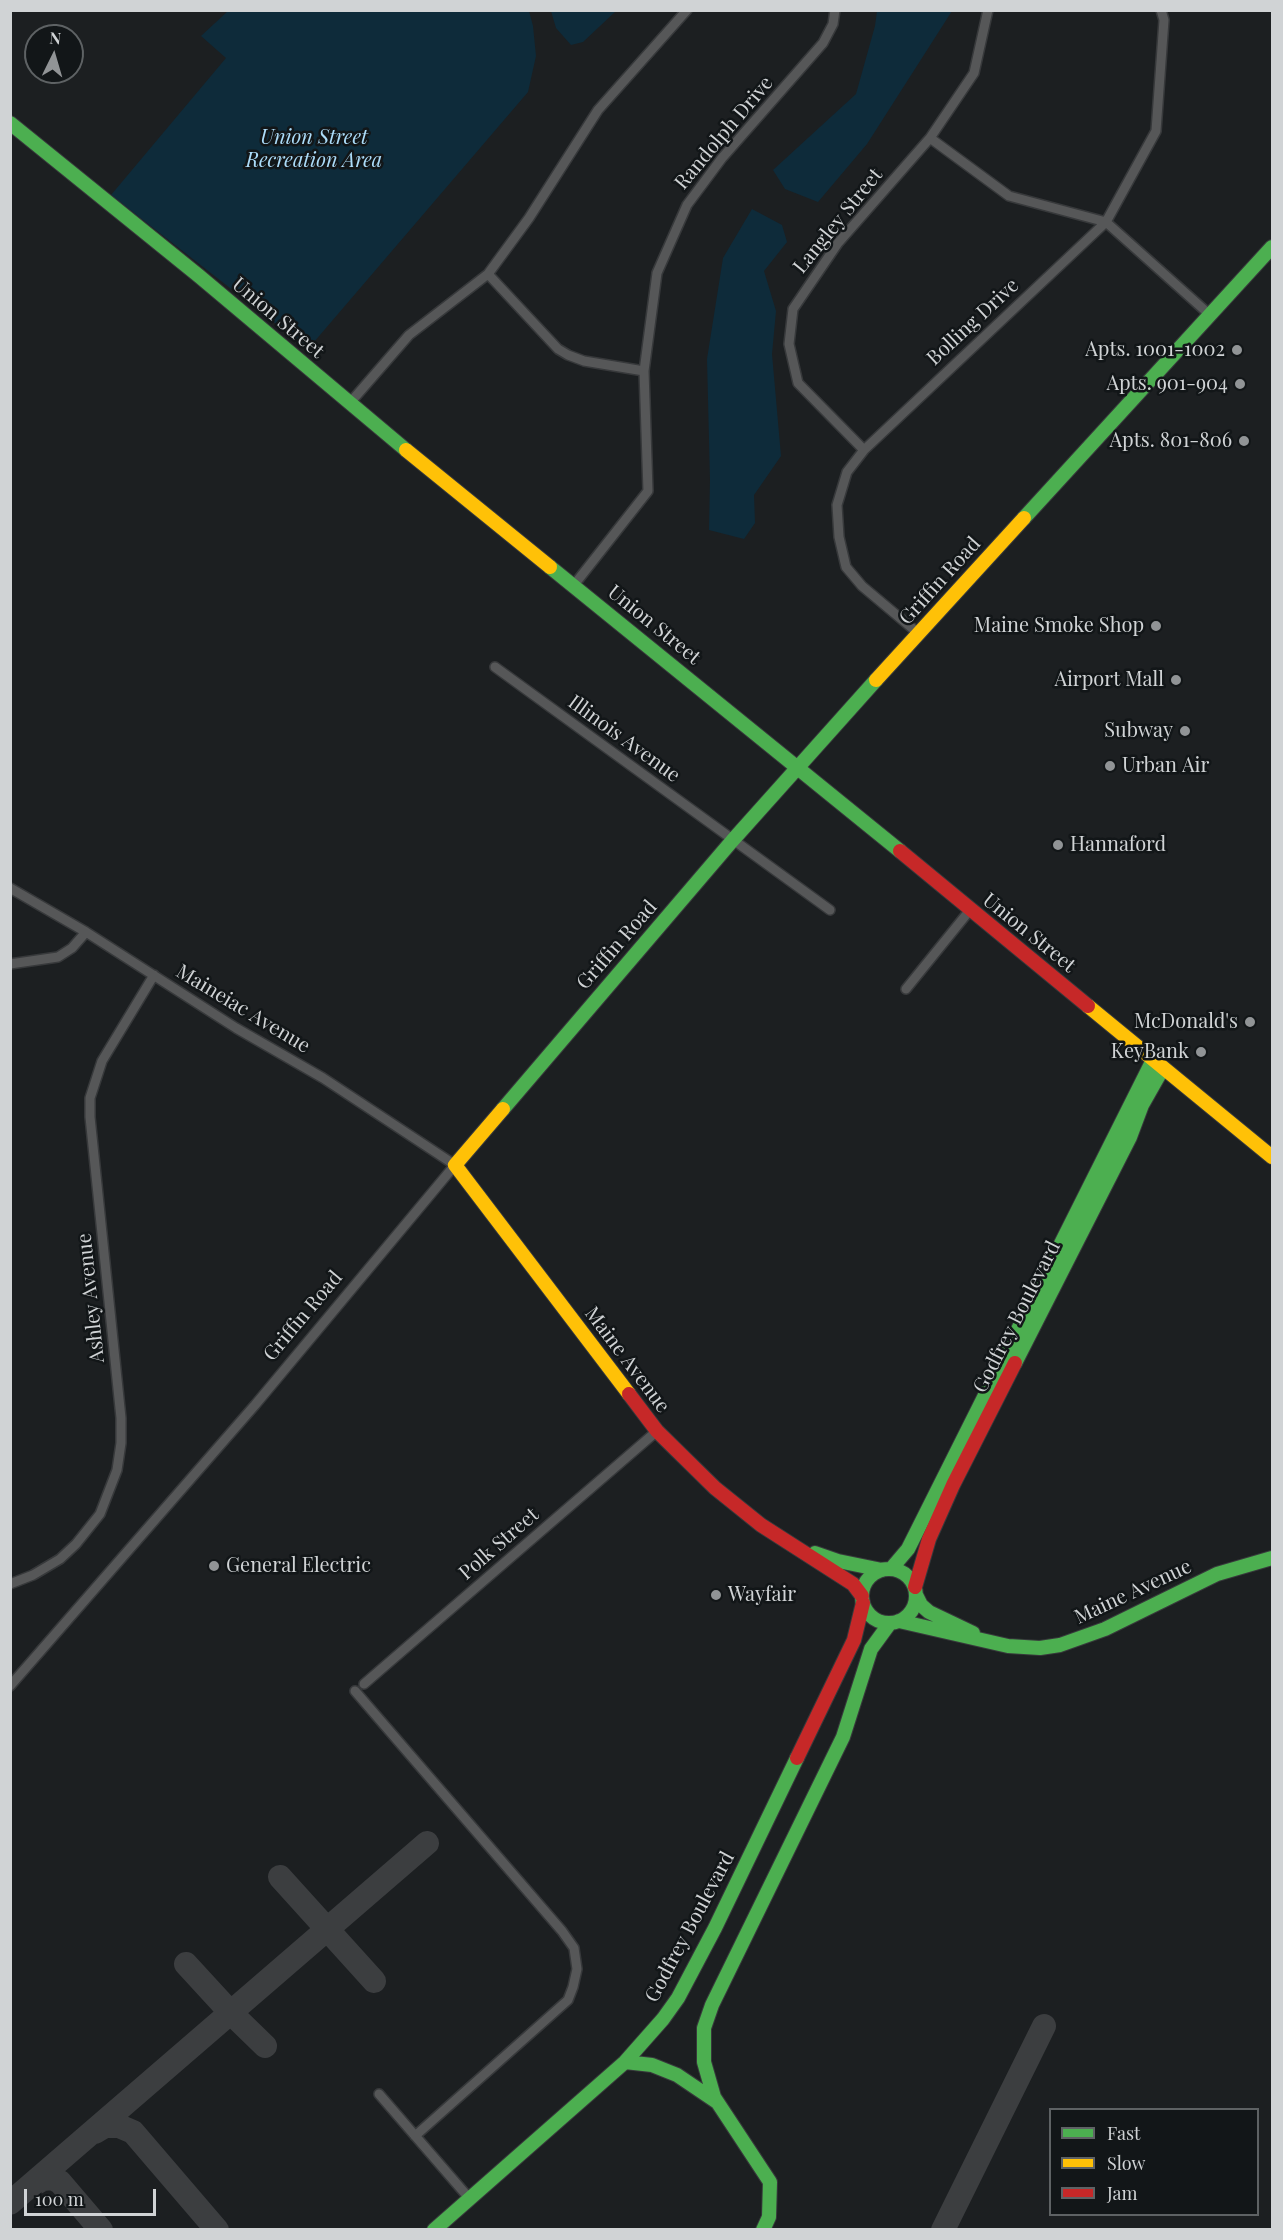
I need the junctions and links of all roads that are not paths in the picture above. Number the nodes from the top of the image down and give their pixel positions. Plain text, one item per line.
1 (687, 10) edge
2 (835, 10) edge
3 (988, 10) edge
4 (1161, 10) edge
5 (10, 123) edge
6 (930, 138) junction
7 (1106, 222) junction
8 (1272, 247) edge
9 (488, 274) junction
10 (1210, 315) junction
11 (644, 371) junction
12 (349, 404) junction
13 (864, 450) junction
14 (574, 585) junction
15 (918, 633) junction
16 (495, 667) dead end
17 (798, 767) junction
18 (732, 841) junction
19 (10, 888) edge
20 (830, 910) dead end
21 (970, 910) junction
22 (86, 932) junction
23 (10, 964) edge
24 (154, 975) junction
25 (906, 989) dead end
26 (1158, 1064) junction
27 (1272, 1157) edge
28 (455, 1165) junction
29 (657, 1431) junction
30 (798, 1549) junction
31 (1272, 1558) edge
32 (886, 1570) junction
33 (10, 1584) edge
34 (916, 1591) junction
35 (863, 1599) junction
36 (894, 1622) junction
37 (1008, 1646) junction
38 (364, 1684) dead end
39 (10, 1686) edge
40 (355, 1691) dead end
41 (625, 2062) junction
42 (379, 2094) dead end
43 (718, 2103) junction
44 (415, 2136) junction
45 (469, 2198) junction
46 (434, 2229) edge
47 (763, 2229) edge

1 - 9 street
2 - 11 street, Randolph Drive
3 - 6 street, Langley Street
4 - 7 street, Bolling Drive
5 - 12 street, Union Street
6 - 7 street
6 - 13 street, Langley Street
7 - 10 street
7 - 13 street, Bolling Drive
8 - 10 street, Griffin Road
9 - 11 street
9 - 12 street
10 - 15 street, Griffin Road
11 - 14 street, Randolph Drive
12 - 14 street, Union Street
13 - 15 street, Bolling Drive
14 - 17 street, Union Street
15 - 17 street, Griffin Road
16 - 18 street, Illinois Avenue
17 - 18 street, Griffin Road
17 - 21 street, Union Street
18 - 20 street, Illinois Avenue
18 - 28 street, Griffin Road
19 - 22 street, Maineiac Avenue
21 - 25 street
21 - 26 street, Union Street
22 - 23 street
22 - 24 street, Maineiac Avenue
24 - 28 street, Maineiac Avenue
24 - 33 street, Ashley Avenue
26 - 27 street, Union Street
26 - 32 street, Godfrey Boulevard
26 - 34 street, Godfrey Boulevard
28 - 29 street, Maine Avenue
28 - 39 street, Griffin Road
29 - 30 street, Maine Avenue
29 - 38 street, Polk Street
30 - 32 street, Maine Avenue
30 - 35 street, Maine Avenue
31 - 37 street, Maine Avenue
32 - 34 street
32 - 35 street
34 - 36 street
34 - 37 street, Maine Avenue
35 - 36 street
35 - 41 street, Godfrey Boulevard
36 - 37 street, Maine Avenue
36 - 43 street
40 - 44 street
41 - 43 street
41 - 45 street, Godfrey Boulevard
42 - 44 street
43 - 47 street
44 - 45 street
45 - 46 street, Godfrey Boulevard

